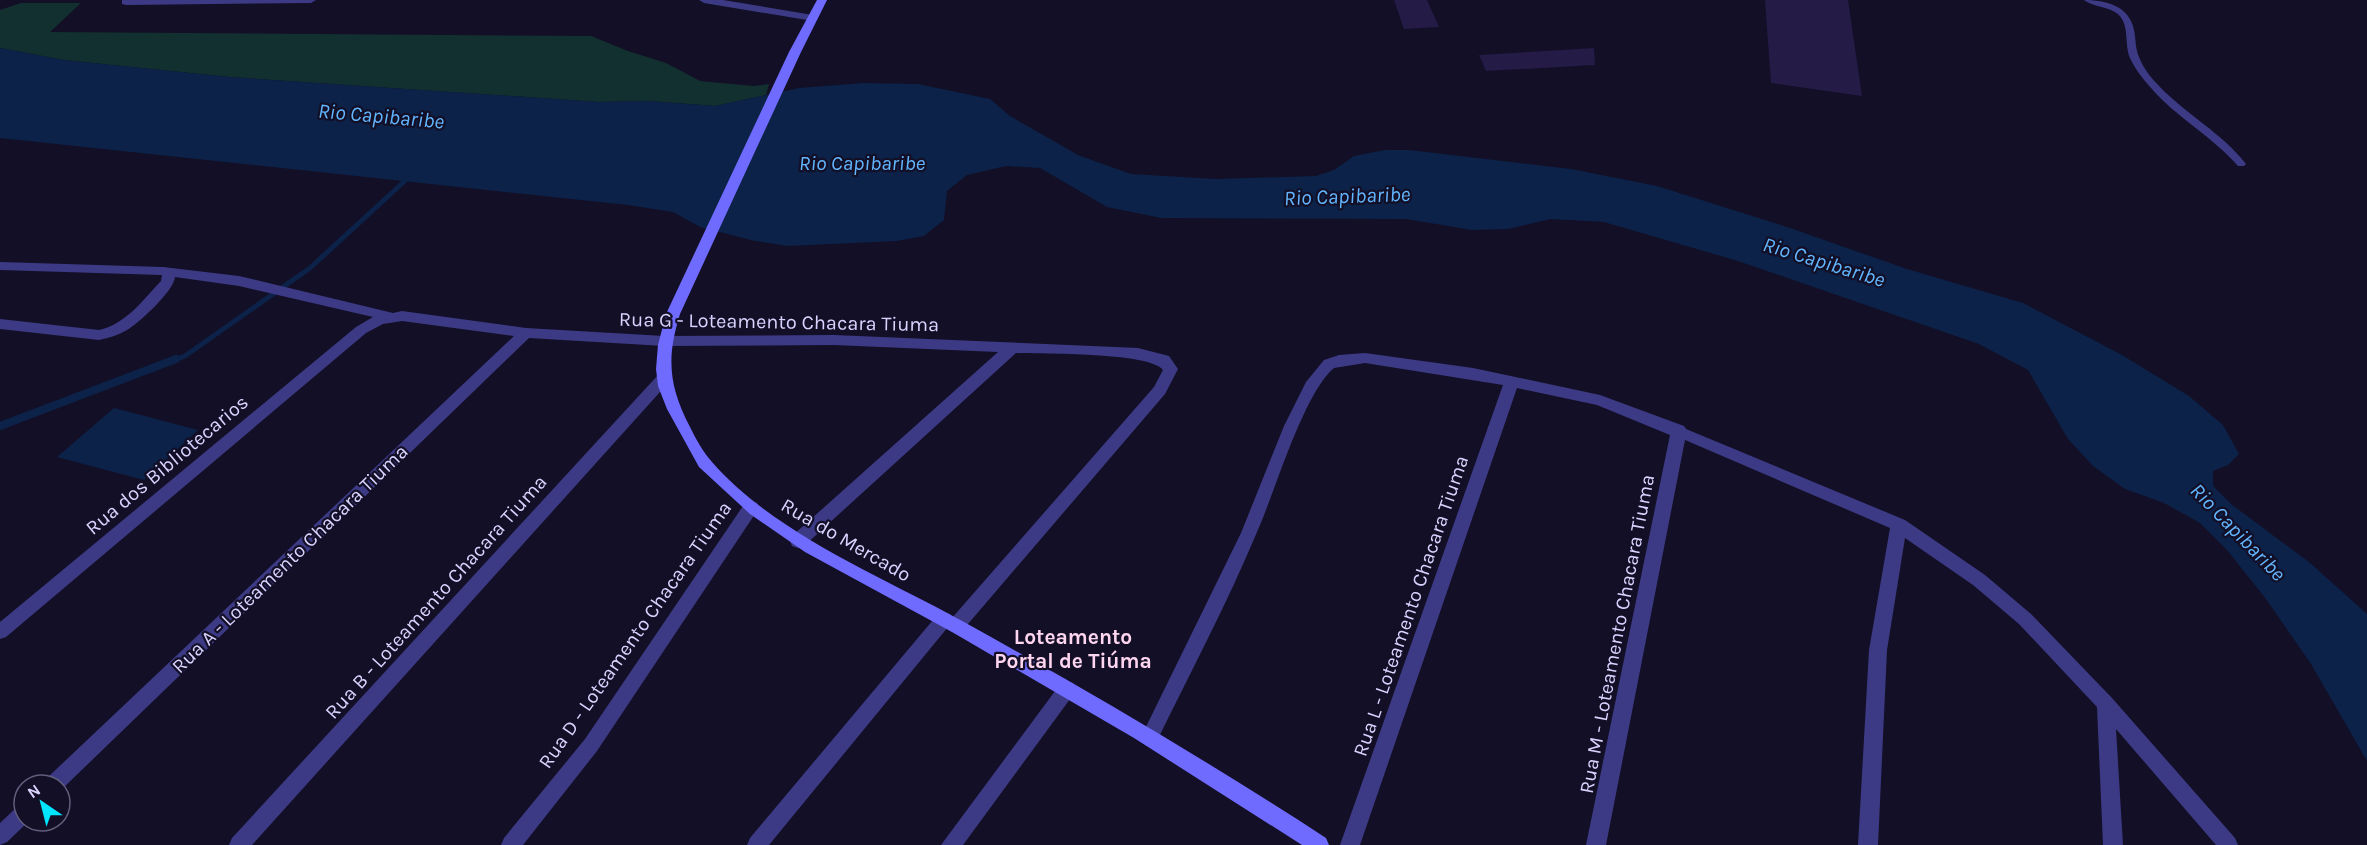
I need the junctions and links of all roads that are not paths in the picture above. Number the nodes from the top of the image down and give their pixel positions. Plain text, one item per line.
1 (311, 0) edge
2 (704, 0) edge
3 (822, 0) edge
4 (2088, 0) edge
5 (126, 2) dead end
6 (813, 18) junction
7 (2241, 164) dead end
8 (0, 266) edge
9 (169, 273) junction
10 (391, 317) junction
11 (0, 324) edge
12 (361, 330) joint
13 (526, 333) junction
14 (664, 341) junction
15 (1013, 347) junction
16 (664, 378) junction
17 (1512, 380) junction
18 (1679, 430) junction
19 (751, 507) junction
20 (1899, 525) junction
21 (798, 541) junction
22 (950, 623) junction
23 (0, 632) edge
24 (1067, 689) junction
25 (2106, 704) junction
26 (1150, 737) junction
27 (66, 773) edge
28 (12, 824) edge
29 (0, 836) edge
30 (239, 845) edge
31 (511, 845) edge
32 (758, 845) edge
33 (951, 845) edge
34 (1319, 845) edge
35 (1350, 845) edge
36 (1596, 845) edge
37 (1868, 845) edge
38 (2113, 845) edge
39 (2228, 845) edge

1 - 5 street
2 - 6 street
3 - 6 main road, Rua do Mercado
4 - 7 lane
6 - 14 main road, Rua do Mercado
8 - 9 street
9 - 10 street
9 - 11 street
10 - 12 street, Rua G - Loteamento Chacara Tiuma
10 - 13 street, Rua G - Loteamento Chacara Tiuma
12 - 23 street, Rua dos Bibliotecarios
13 - 14 street, Rua G - Loteamento Chacara Tiuma
13 - 27 street, Rua A - Loteamento Chacara Tiuma
14 - 15 street, Rua G - Loteamento Chacara Tiuma
14 - 16 main road, Rua do Mercado
15 - 21 street
15 - 22 street, Rua G - Loteamento Chacara Tiuma
16 - 19 main road, Rua do Mercado
16 - 30 street, Rua B - Loteamento Chacara Tiuma
17 - 18 street
17 - 26 street
17 - 35 street, Rua L - Loteamento Chacara Tiuma
18 - 20 street
18 - 36 street, Rua M - Loteamento Chacara Tiuma
19 - 21 main road, Rua do Mercado
19 - 31 street, Rua D - Loteamento Chacara Tiuma
20 - 25 street
20 - 37 street
21 - 22 main road, Rua do Mercado
22 - 24 main road, Rua do Mercado
22 - 32 street
24 - 26 main road, Rua do Mercado
24 - 33 street
25 - 38 street
25 - 39 street
26 - 34 main road, Rua do Mercado
28 - 29 street

